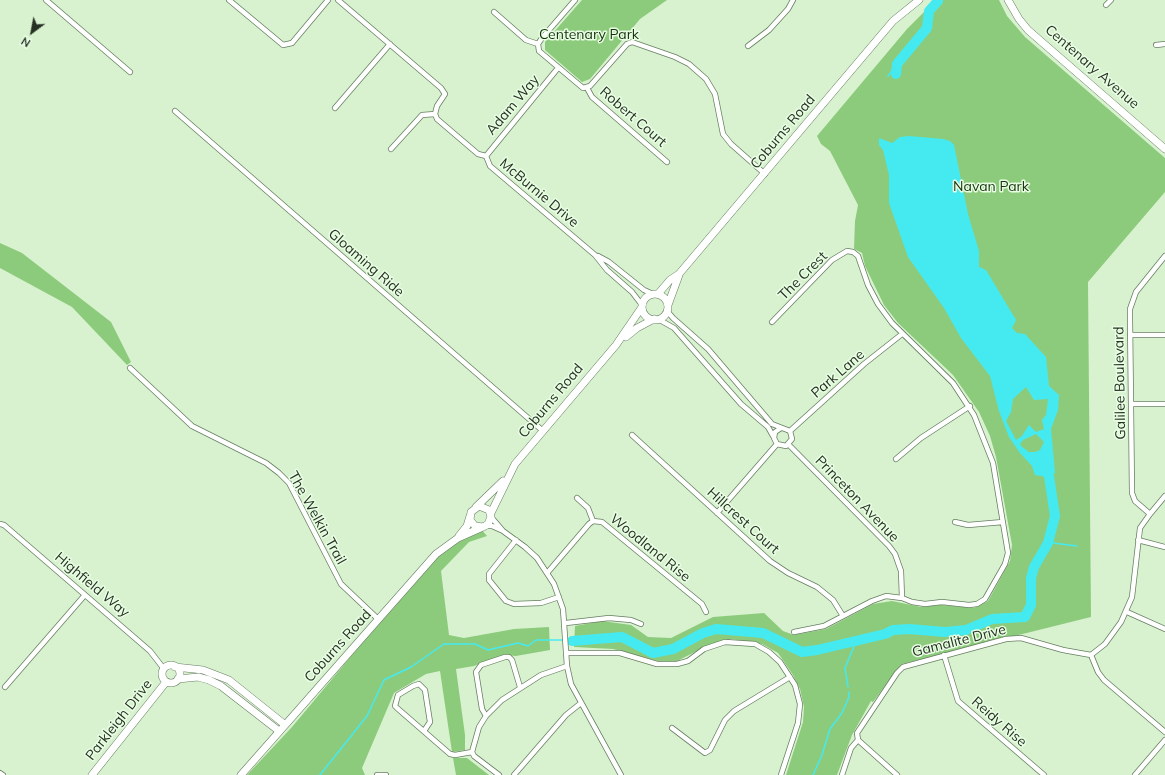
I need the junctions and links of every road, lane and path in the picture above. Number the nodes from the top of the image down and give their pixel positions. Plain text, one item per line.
1 (46, 0) edge
2 (229, 0) edge
3 (328, 0) edge
4 (338, 0) edge
5 (574, 0) edge
6 (793, 0) edge
7 (915, 0) edge
8 (919, 0) edge
9 (1008, 0) edge
10 (1110, 0) edge
11 (1106, 5) dead end
12 (909, 8) junction
13 (494, 12) dead end
14 (390, 44) junction
15 (538, 44) junction
16 (1156, 44) dead end
17 (1165, 44) edge
18 (748, 46) dead end
19 (558, 68) junction
20 (130, 72) dead end
21 (587, 88) junction
22 (335, 108) dead end
23 (175, 111) dead end
24 (435, 114) junction
25 (1165, 148) edge
26 (391, 149) dead end
27 (486, 156) junction
28 (667, 162) dead end
29 (765, 174) junction
30 (595, 254) junction
31 (1165, 256) edge
32 (679, 274) junction
33 (655, 294) junction
34 (642, 306) junction
35 (667, 308) junction
36 (656, 319) junction
37 (772, 322) dead end
38 (902, 334) junction
39 (1130, 335) junction
40 (1165, 335) edge
41 (616, 345) junction
42 (130, 368) dead end
43 (1131, 404) junction
44 (1165, 404) edge
45 (970, 406) junction
46 (781, 428) junction
47 (543, 431) junction
48 (790, 431) junction
49 (632, 435) dead end
50 (774, 438) junction
51 (777, 444) junction
52 (788, 444) junction
53 (896, 459) dead end
54 (508, 475) junction
55 (1165, 496) edge
56 (577, 498) dead end
57 (475, 507) junction
58 (717, 513) junction
59 (1150, 514) junction
60 (491, 515) junction
61 (470, 516) junction
62 (592, 521) junction
63 (955, 522) dead end
64 (1003, 522) junction
65 (0, 524) edge
66 (484, 526) junction
67 (503, 530) junction
68 (458, 538) junction
69 (516, 540) junction
70 (1138, 540) junction
71 (1165, 547) edge
72 (548, 572) junction
73 (84, 596) junction
74 (559, 597) junction
75 (902, 598) junction
76 (706, 612) dead end
77 (1127, 612) junction
78 (843, 616) junction
79 (379, 620) junction
80 (566, 623) junction
81 (641, 624) dead end
82 (1165, 629) edge
83 (794, 632) dead end
84 (567, 653) junction
85 (944, 655) junction
86 (1091, 655) junction
87 (568, 666) junction
88 (175, 667) junction
89 (164, 669) junction
90 (790, 677) junction
91 (178, 679) junction
92 (166, 682) junction
93 (5, 687) dead end
94 (520, 687) junction
95 (581, 703) junction
96 (486, 716) junction
97 (284, 724) junction
98 (672, 728) dead end
99 (279, 731) junction
100 (424, 731) junction
101 (1165, 732) edge
102 (858, 740) junction
103 (1165, 740) edge
104 (472, 752) junction
105 (0, 772) edge
106 (3, 775) edge
107 (92, 775) edge
108 (241, 775) edge
109 (377, 775) edge
110 (386, 775) edge
111 (499, 775) edge
112 (514, 775) edge
113 (621, 775) edge
114 (781, 775) edge
115 (842, 775) edge
116 (897, 775) edge
117 (1044, 775) edge
118 (1135, 775) edge

1 - 20 street
2 - 3 street
4 - 14 street
5 - 15 street
6 - 18 street
7 - 12 street, Coburns Road
8 - 12 street, Coburns Road
9 - 25 street, Centenary Avenue
10 - 11 street
12 - 29 street, Coburns Road
13 - 15 street
14 - 22 street
14 - 24 street
15 - 19 street
16 - 17 street
19 - 21 street
19 - 27 street, Adam Way
21 - 28 street, Robert Court
21 - 29 street
23 - 47 street, Gloaming Ride
24 - 26 street
24 - 27 street, McBurnie Drive
27 - 30 street, McBurnie Drive
29 - 32 street, Coburns Road
30 - 33 street, McBurnie Drive
30 - 34 street, McBurnie Drive
31 - 39 street, Galilee Boulevard
32 - 33 street, Coburns Road
32 - 35 street, Coburns Road
33 - 34 street
33 - 35 street
34 - 36 street
34 - 41 street, Coburns Road
35 - 36 street
35 - 46 street
36 - 41 street, Coburns Road
36 - 50 street
37 - 38 street, The Crest
38 - 45 street
38 - 48 street, Park Lane
39 - 40 street
39 - 43 street, Galilee Boulevard
41 - 47 street, Coburns Road
42 - 79 street, The Welkin Trail
43 - 44 street
43 - 59 street, Galilee Boulevard
45 - 53 street
45 - 64 street
46 - 48 street
46 - 50 street
47 - 54 street, Coburns Road
48 - 52 street
49 - 58 street, Hillcrest Court
50 - 51 street
51 - 52 street
51 - 58 street
52 - 75 street, Princeton Avenue
54 - 57 street, Coburns Road
54 - 60 street, Coburns Road
55 - 59 street
56 - 62 street
57 - 60 street
57 - 61 street
58 - 78 street, Hillcrest Court
59 - 70 street
60 - 66 street
60 - 67 street
61 - 66 street
61 - 68 street, Coburns Road
62 - 72 street, Woodland Rise
62 - 76 street, Woodland Rise
63 - 64 street
64 - 75 street
65 - 73 street, Highfield Way
66 - 67 street
66 - 68 street, Coburns Road
67 - 69 street
68 - 79 street, Coburns Road
69 - 72 street
69 - 74 street
70 - 71 street
70 - 77 street
72 - 74 street
73 - 89 street, Highfield Way
73 - 93 street
74 - 80 street
75 - 78 street
77 - 82 street
77 - 86 street
78 - 83 street
79 - 97 street, Coburns Road
80 - 81 street
80 - 84 street
84 - 87 street
84 - 90 street
85 - 86 street, Gamalite Drive
85 - 102 street, Gamalite Drive
85 - 117 street, Reidy Rise
86 - 101 street
87 - 94 street
87 - 95 street
88 - 89 street
88 - 91 street
88 - 97 street
89 - 92 street
90 - 98 street
90 - 114 street
91 - 92 street
91 - 99 street
92 - 107 street, Parkleigh Drive
94 - 96 street
94 - 96 street
95 - 112 street
95 - 113 street
96 - 104 street
97 - 99 street, Coburns Road
99 - 108 street, Coburns Road
100 - 100 street
100 - 104 street
102 - 115 street, Gamalite Drive
102 - 116 street
103 - 118 street
104 - 111 street
105 - 106 street
109 - 110 street

